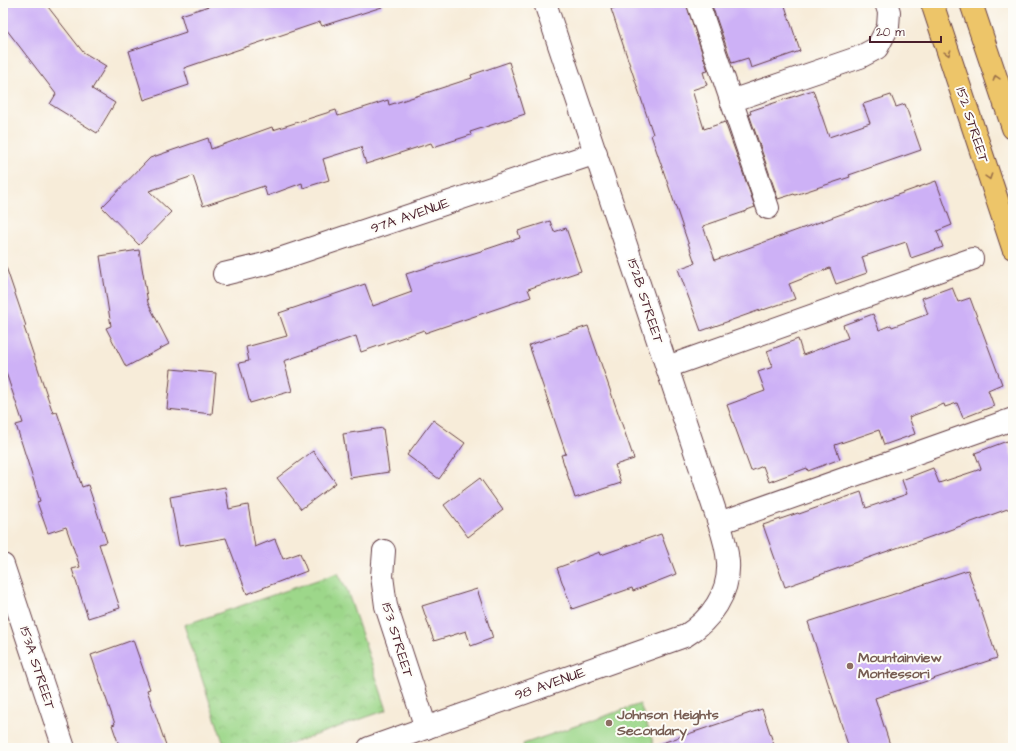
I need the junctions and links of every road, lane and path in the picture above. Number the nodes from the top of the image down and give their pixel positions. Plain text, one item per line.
1 (698, 3) edge
2 (886, 3) edge
3 (932, 3) edge
4 (971, 3) edge
5 (552, 5) edge
6 (731, 101) junction
7 (1013, 128) edge
8 (596, 153) junction
9 (768, 208) dead end
10 (1013, 248) edge
11 (972, 260) dead end
12 (224, 274) dead end
13 (667, 366) junction
14 (1013, 419) edge
15 (719, 523) junction
16 (384, 551) dead end
17 (3, 565) edge
18 (719, 602) joint
19 (426, 728) junction
20 (64, 748) edge
21 (368, 748) edge

1 - 6 street
2 - 6 street
3 -> 10 main road, 152 STREET
7 -> 4 main road
5 - 8 street, 152B STREET
6 - 9 street
8 - 12 street, 97A AVENUE
8 - 13 street, 152B STREET
11 - 13 street
13 - 15 street, 152B STREET
14 - 15 street
15 - 18 street, 152B STREET
16 - 19 street, 153 STREET
17 - 20 street, 153A STREET
18 - 19 street, 98 AVENUE
19 - 21 street, 98 AVENUE

